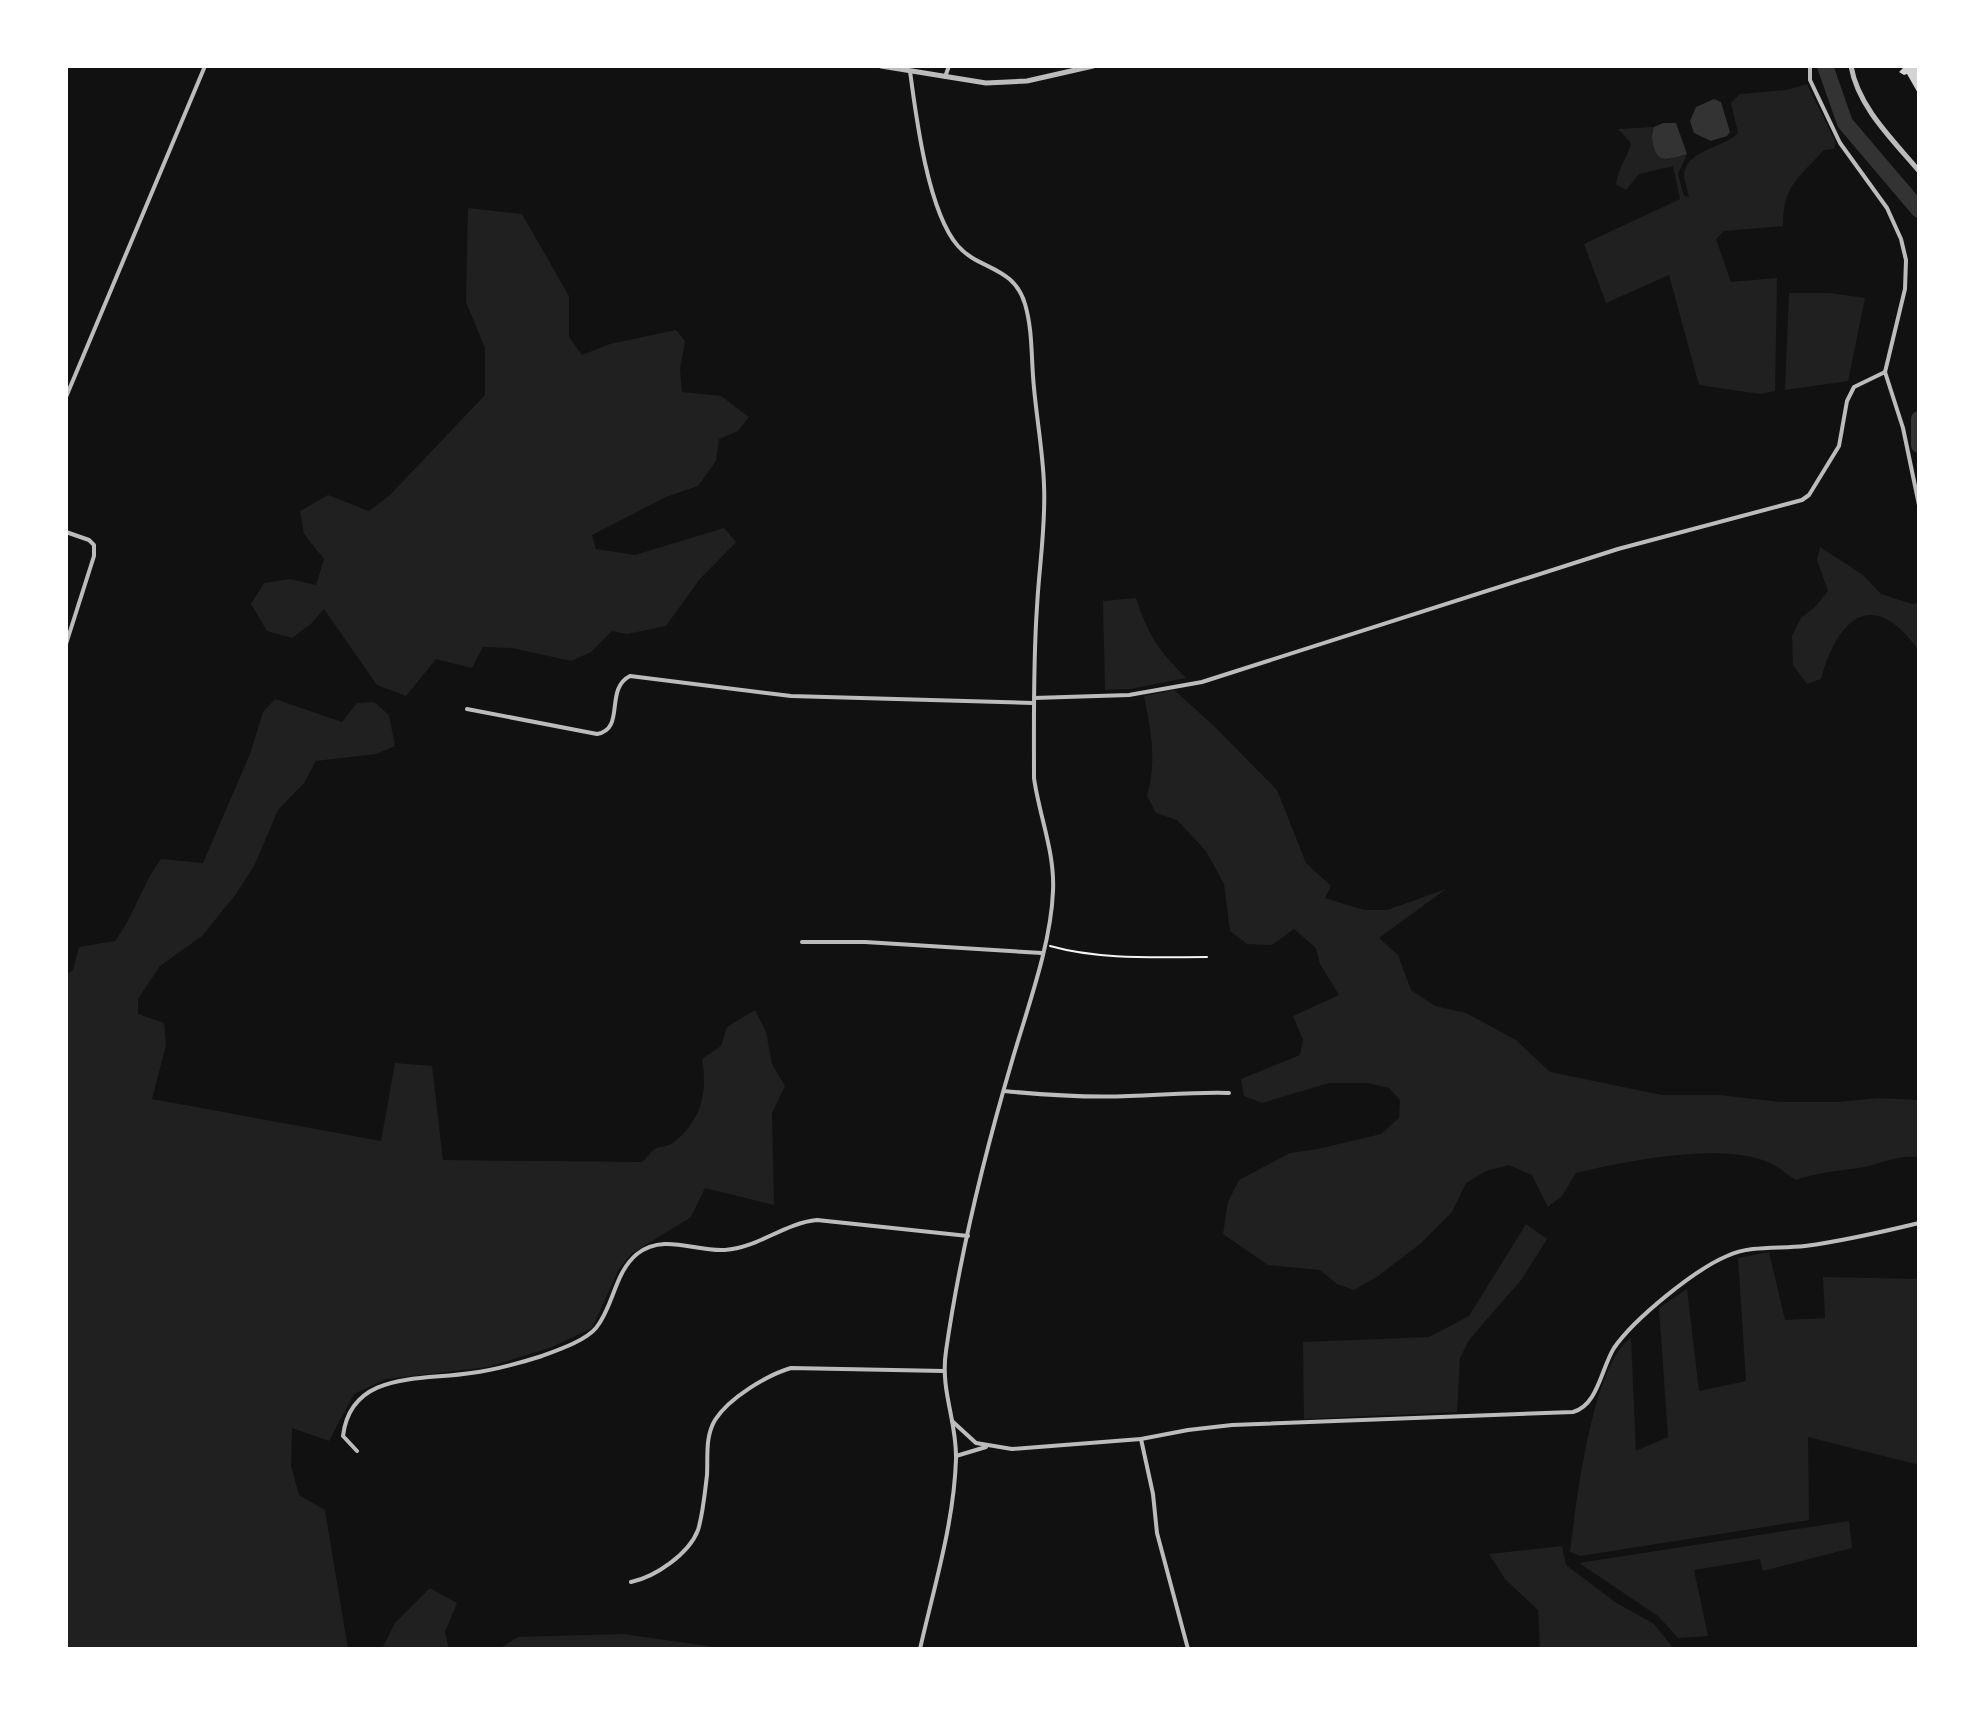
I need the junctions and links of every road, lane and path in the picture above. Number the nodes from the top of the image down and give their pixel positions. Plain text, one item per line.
1 (205, 66) edge
2 (881, 66) edge
3 (949, 66) edge
4 (1093, 66) edge
5 (1810, 66) edge
6 (1851, 66) edge
7 (910, 71) junction
8 (945, 77) junction
9 (1919, 171) edge
10 (1885, 372) junction
11 (66, 397) edge
12 (1919, 505) edge
13 (66, 532) edge
14 (66, 644) edge
15 (1034, 701) junction
16 (467, 709) dead end
17 (802, 942) dead end
18 (1045, 945) junction
19 (1042, 953) junction
20 (1207, 957) dead end
21 (1004, 1091) junction
22 (1229, 1093) dead end
23 (1919, 1223) edge
24 (968, 1236) junction
25 (944, 1371) junction
26 (951, 1419) junction
27 (1141, 1439) junction
28 (988, 1447) junction
29 (357, 1451) dead end
30 (956, 1456) junction
31 (631, 1582) dead end
32 (920, 1649) edge
33 (1188, 1649) edge

1 - 11 street
2 - 7 street
3 - 8 street
4 - 8 street
5 - 10 street
6 - 9 street
7 - 8 street
7 - 15 street
10 - 12 street
10 - 15 street
13 - 14 street
15 - 16 street
15 - 18 street
17 - 19 street
18 - 19 street
18 - 20 path
19 - 21 street
21 - 22 street
21 - 24 street
23 - 27 street
24 - 25 street
24 - 29 street
25 - 26 street
25 - 31 street
26 - 28 street
26 - 30 street
27 - 28 street
27 - 33 street
28 - 30 street
30 - 32 street

